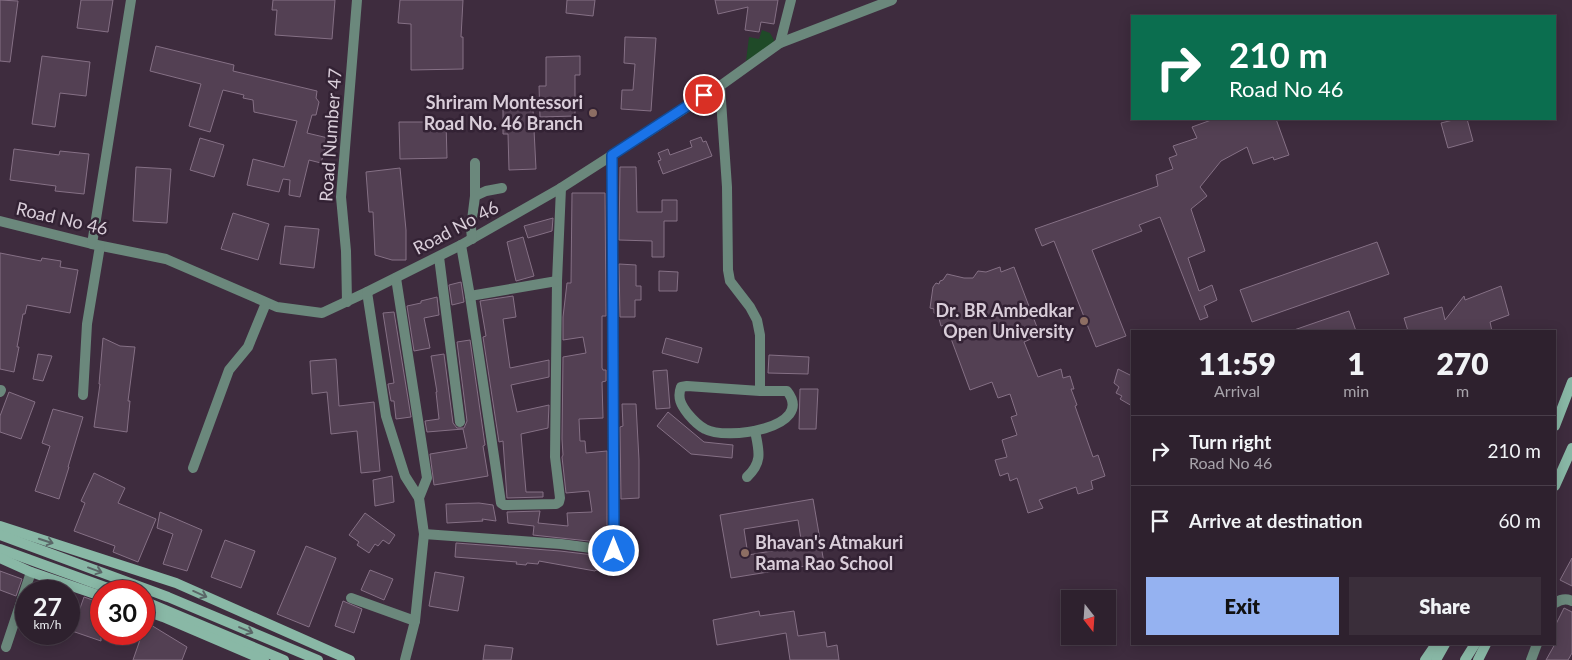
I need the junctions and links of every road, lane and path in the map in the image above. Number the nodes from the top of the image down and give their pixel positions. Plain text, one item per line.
1 (131, 0) edge
2 (357, 0) edge
3 (791, 0) edge
4 (892, 0) edge
5 (780, 43) junction
6 (720, 86) junction
7 (612, 155) junction
8 (475, 163) dead end
9 (502, 188) dead end
10 (561, 188) junction
11 (475, 196) junction
12 (0, 221) edge
13 (472, 239) junction
14 (96, 245) junction
15 (461, 245) junction
16 (439, 257) junction
17 (396, 278) junction
18 (558, 281) junction
19 (368, 292) junction
20 (470, 296) junction
21 (266, 302) junction
22 (347, 302) junction
23 (1572, 382) edge
24 (760, 391) junction
25 (83, 395) dead end
26 (460, 422) dead end
27 (1556, 423) edge
28 (755, 431) junction
29 (1572, 448) edge
30 (193, 468) dead end
31 (747, 477) dead end
32 (1556, 484) edge
33 (420, 498) junction
34 (0, 526) edge
35 (424, 534) junction
36 (0, 535) edge
37 (0, 549) edge
38 (0, 558) edge
39 (31, 572) junction
40 (90, 582) edge
41 (90, 592) edge
42 (351, 598) dead end
43 (1572, 601) edge
44 (1556, 602) edge
45 (155, 606) edge
46 (155, 614) edge
47 (415, 621) junction
48 (1435, 645) edge
49 (1444, 645) edge
50 (1474, 645) edge
51 (1486, 645) edge
52 (1537, 645) edge
53 (6, 647) dead end
54 (264, 660) edge
55 (284, 660) edge
56 (318, 660) edge
57 (350, 660) edge
58 (405, 660) edge
59 (1425, 660) edge
60 (1436, 660) edge
61 (1465, 660) edge
62 (1478, 660) edge
63 (1531, 660) edge

1 - 14 street
2 - 22 street, Road Number 47
3 - 5 street
4 - 5 street, Road No 46
5 - 6 street, Road No 46
6 - 7 street, Road No 46
6 - 24 street
7 - 10 street, Road No 46
7 - 35 street
8 - 11 street
9 - 11 street
10 - 13 street, Road No 46
10 - 18 street
11 - 13 street
12 - 14 street, Road No 46
13 - 15 street, Road No 46
14 - 21 street, Road No 46
14 - 25 street
15 - 16 street, Road No 46
15 - 20 street
16 - 17 street, Road No 46
16 - 26 street
17 - 19 street, Road No 46
17 - 33 street
18 - 20 street
18 - 20 street
19 - 22 street, Road No 46
19 - 33 street
21 - 22 street, Road No 46
21 - 30 street
23 - 27 main road
24 - 28 street
24 - 28 street
28 - 31 street
29 - 32 main road
33 - 35 street
34 -> 57 main road
35 - 47 street
36 -> 56 main road
37 - 40 main road
38 - 39 main road
39 - 41 main road
39 - 53 street
42 - 47 street
43 - 44 street
45 - 55 main road
46 - 54 main road
47 - 58 street
48 - 59 main road
49 - 60 main road
50 - 61 main road
51 - 62 main road
52 - 63 street

